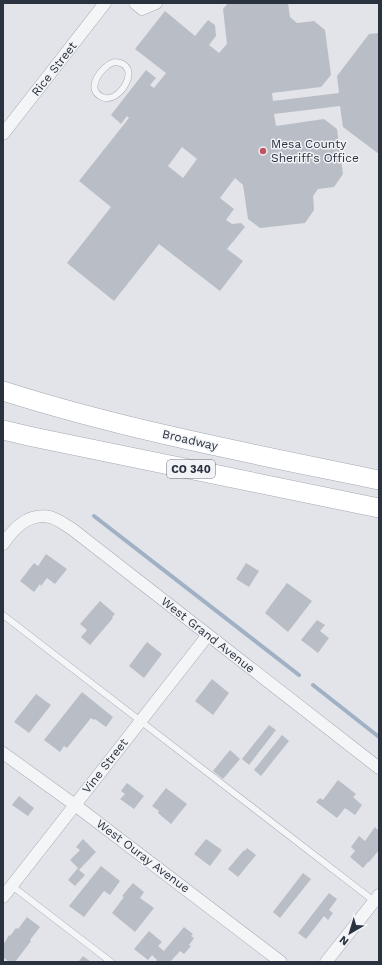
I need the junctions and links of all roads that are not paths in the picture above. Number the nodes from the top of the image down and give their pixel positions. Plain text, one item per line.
1 (105, 3) edge
2 (135, 3) edge
3 (156, 3) edge
4 (94, 88) joint
5 (3, 134) edge
6 (3, 391) edge
7 (3, 430) edge
8 (379, 480) edge
9 (379, 508) edge
10 (3, 544) edge
11 (3, 615) edge
12 (208, 635) junction
13 (140, 721) junction
14 (3, 753) edge
15 (379, 768) edge
16 (75, 804) junction
17 (12, 886) junction
18 (3, 897) edge
19 (377, 898) edge
20 (111, 962) edge
21 (281, 962) edge
22 (326, 962) edge

1 - 5 street, Rice Street
2 - 3 street
4 - 4 lane
6 - 8 main road, Broadway / CO 340
7 - 9 main road, CO 340
10 - 12 street, West Grand Avenue
11 - 13 lane
12 - 13 street, Vine Street
12 - 15 street, West Grand Avenue
13 - 16 street, Vine Street
13 - 19 lane
14 - 16 street, West Ouray Avenue
16 - 17 street, Vine Street
16 - 21 street, West Ouray Avenue
17 - 18 street, Vine Street
17 - 20 lane
19 - 22 street

